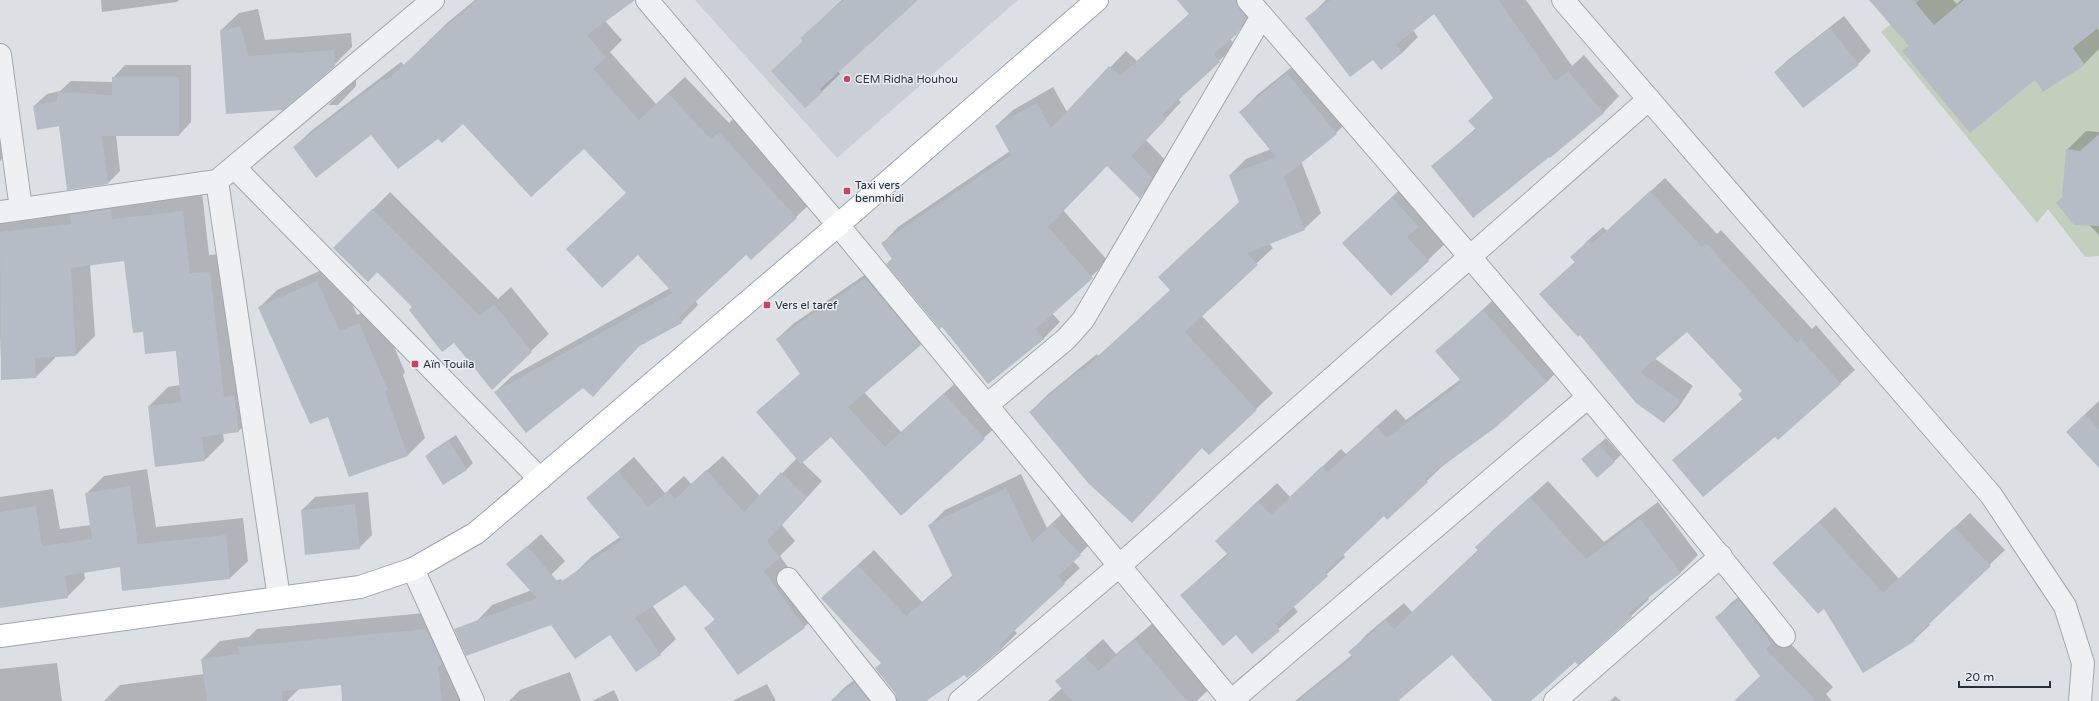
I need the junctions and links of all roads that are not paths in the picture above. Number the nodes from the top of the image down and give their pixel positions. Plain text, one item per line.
1 (433, 0) edge
2 (647, 0) edge
3 (1097, 0) edge
4 (1563, 0) edge
5 (1255, 8) edge
6 (0, 54) edge
7 (1649, 99) junction
8 (235, 168) junction
9 (217, 181) junction
10 (10, 210) edge
11 (838, 225) junction
12 (1471, 256) junction
13 (1588, 397) junction
14 (987, 405) junction
15 (540, 479) junction
16 (1721, 556) junction
17 (1119, 566) junction
18 (413, 569) junction
19 (788, 579) dead end
20 (279, 598) junction
21 (0, 636) edge
22 (1784, 636) dead end
23 (473, 701) edge
24 (885, 701) edge
25 (960, 701) edge
26 (1555, 701) edge
27 (2080, 701) edge

1 - 8 street
2 - 11 street
3 - 11 main road
4 - 7 street
5 - 12 street
5 - 14 street
6 - 10 street
7 - 12 street
7 - 27 street
8 - 9 street
8 - 15 street
9 - 10 street
9 - 20 street
11 - 14 street
11 - 15 main road
12 - 13 street
12 - 17 street
13 - 16 street
13 - 17 street
14 - 17 street
15 - 18 main road
16 - 22 street
16 - 26 street
17 - 25 street
18 - 20 main road
18 - 23 street
19 - 24 street
20 - 21 main road

